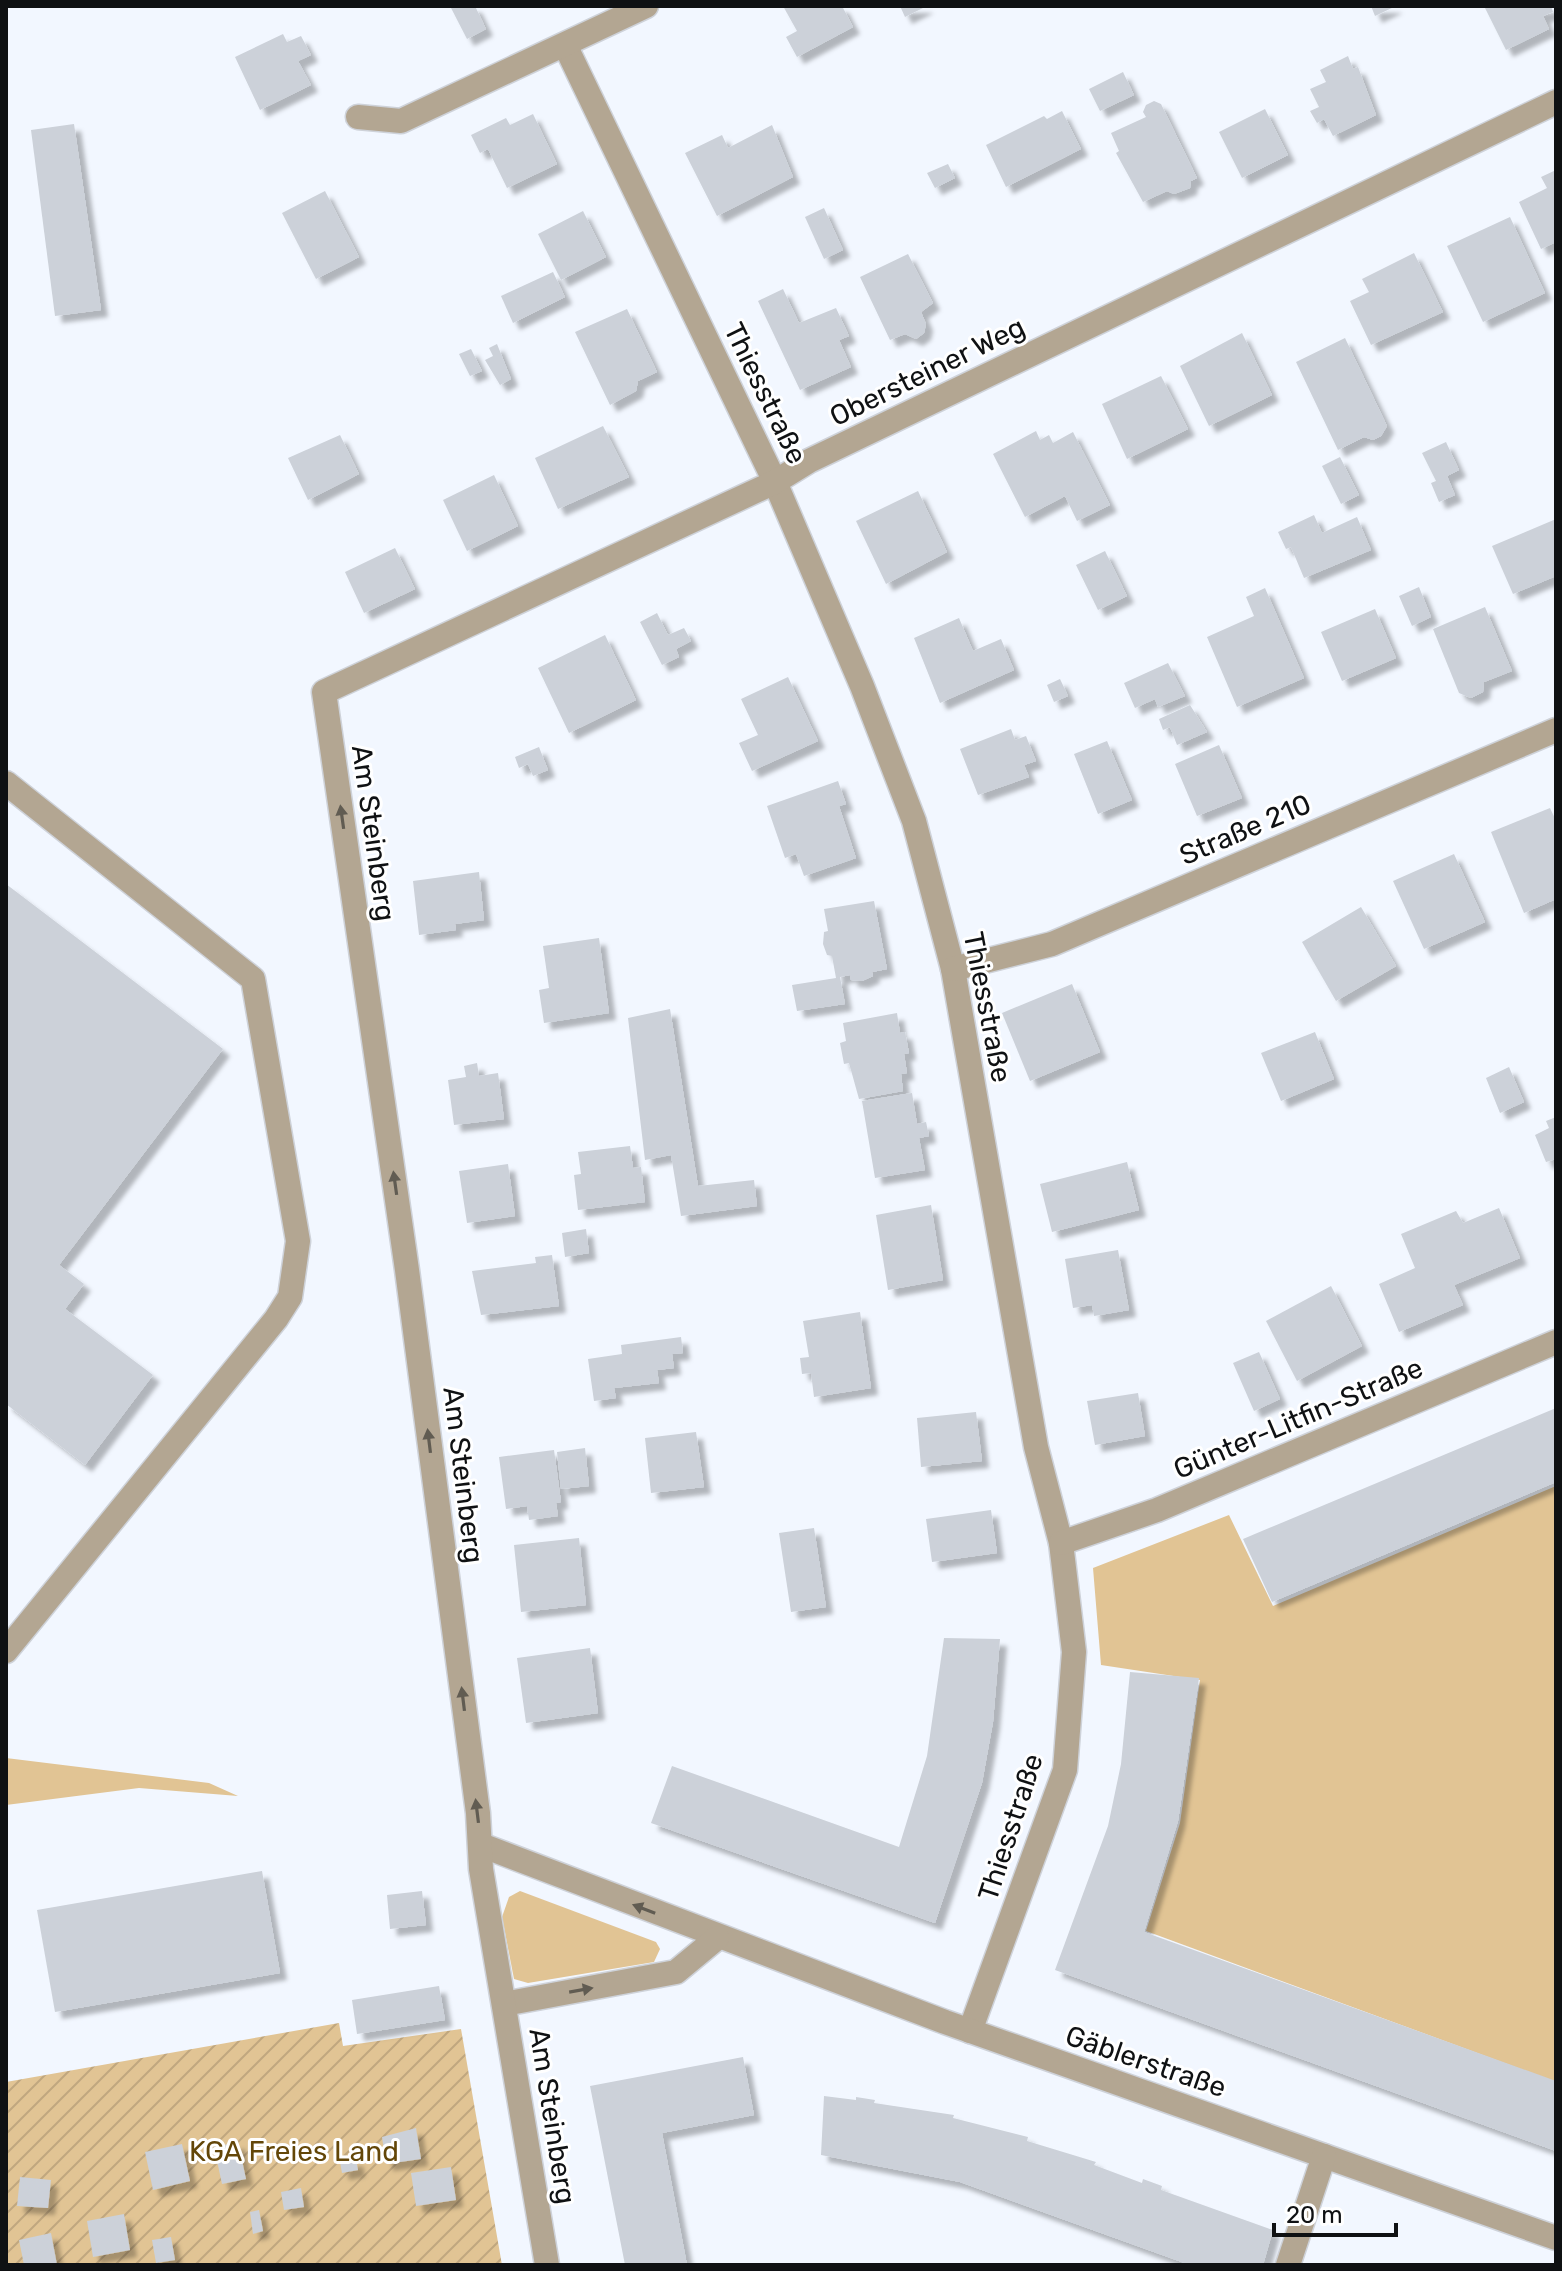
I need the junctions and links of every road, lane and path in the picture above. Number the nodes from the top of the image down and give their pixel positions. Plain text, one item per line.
1 (646, 6) edge
2 (566, 47) junction
3 (1556, 102) edge
4 (358, 117) dead end
5 (775, 482) junction
6 (324, 692) joint
7 (1556, 730) edge
8 (6, 783) edge
9 (953, 969) junction
10 (1556, 1342) edge
11 (1061, 1543) junction
12 (6, 1651) edge
13 (481, 1845) junction
14 (717, 1938) junction
15 (504, 2004) junction
16 (970, 2031) junction
17 (1324, 2156) junction
18 (1556, 2238) edge
19 (547, 2265) edge
20 (1288, 2265) edge

1 - 2 street
2 - 4 street
2 - 5 street, Thiesstraße
3 - 5 street, Obersteiner Weg
5 - 6 street, Obersteiner Weg
5 - 9 street, Thiesstraße
13 -> 6 street, Am Steinberg
7 - 9 street, Straße 210
8 - 12 street
9 - 11 street, Thiesstraße
10 - 11 street, Günter-Litfin-Straße
11 - 16 street, Thiesstraße
14 -> 13 street, Gäblerstraße
13 - 15 street, Am Steinberg
15 -> 14 street
14 - 16 street, Gäblerstraße
15 - 19 street, Am Steinberg
16 - 17 street, Gäblerstraße
17 - 18 street, Gäblerstraße
17 - 20 street

